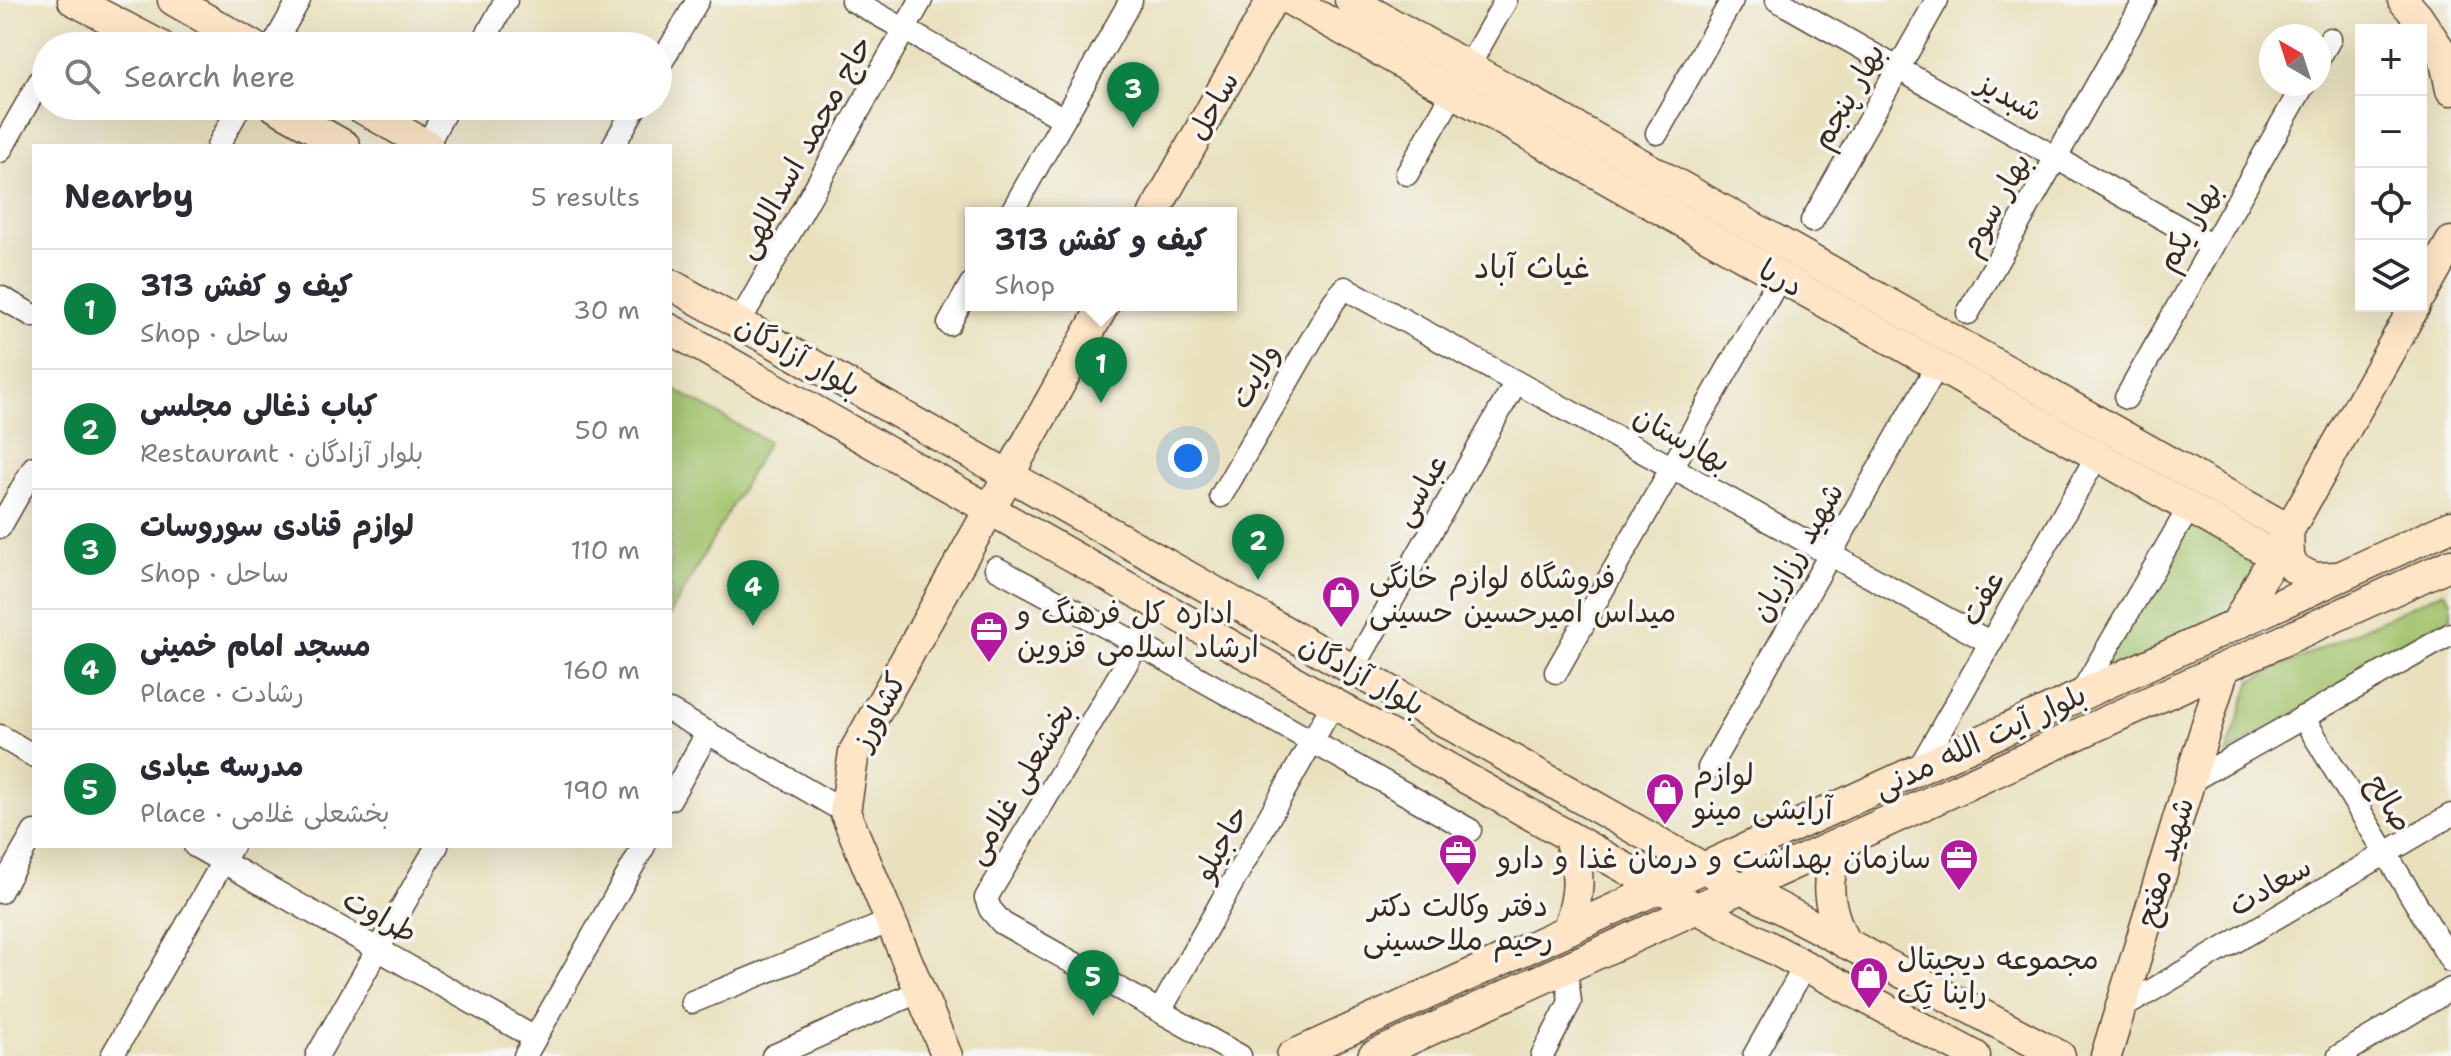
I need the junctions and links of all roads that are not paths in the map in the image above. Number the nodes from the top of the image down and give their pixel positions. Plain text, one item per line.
1 (73, 0) edge
2 (173, 0) edge
3 (299, 0) edge
4 (506, 0) edge
5 (698, 0) edge
6 (852, 0) edge
7 (921, 0) edge
8 (1131, 0) edge
9 (1272, 0) edge
10 (1290, 0) edge
11 (1350, 0) edge
12 (1506, 0) edge
13 (1732, 0) edge
14 (1777, 0) edge
15 (1937, 0) edge
16 (2145, 0) edge
17 (2403, 0) edge
18 (905, 29) junction
19 (134, 32) edge
20 (229, 32) edge
21 (281, 32) edge
22 (489, 32) edge
23 (672, 44) edge
24 (1898, 68) junction
25 (1461, 79) junction
26 (2451, 90) edge
27 (32, 95) edge
28 (2297, 96) edge
29 (1064, 119) junction
30 (232, 120) edge
31 (299, 120) edge
32 (382, 120) edge
33 (441, 120) edge
34 (628, 120) edge
35 (1657, 133) dead end
36 (219, 144) edge
37 (341, 144) edge
38 (424, 144) edge
39 (429, 144) edge
40 (614, 144) edge
41 (0, 151) edge
42 (2056, 157) junction
43 (1407, 174) dead end
44 (1632, 176) junction
45 (1014, 207) edge
46 (1157, 207) edge
47 (1812, 221) dead end
48 (2451, 242) edge
49 (2212, 246) junction
50 (1780, 277) junction
51 (2427, 284) edge
52 (672, 285) edge
53 (1345, 288) joint
54 (965, 295) edge
55 (0, 297) edge
56 (1101, 311) edge
57 (2412, 312) edge
58 (1968, 313) dead end
59 (32, 315) edge
60 (739, 323) junction
61 (949, 324) dead end
62 (672, 330) edge
63 (1945, 353) junction
64 (1516, 382) junction
65 (2126, 398) dead end
66 (2097, 456) junction
67 (1672, 468) junction
68 (32, 471) edge
69 (1009, 476) junction
70 (1221, 496) dead end
71 (2189, 508) junction
72 (990, 510) junction
73 (2451, 526) edge
74 (0, 527) edge
75 (2280, 542) junction
76 (1830, 555) junction
77 (2450, 567) edge
78 (996, 568) dead end
79 (2347, 573) junction
80 (2371, 601) junction
81 (2236, 624) junction
82 (2451, 634) edge
83 (1991, 643) junction
84 (1138, 644) junction
85 (2224, 668) junction
86 (1353, 669) junction
87 (1556, 672) dead end
88 (2080, 695) junction
89 (1333, 704) junction
90 (672, 712) edge
91 (2303, 717) junction
92 (708, 732) junction
93 (0, 736) edge
94 (1312, 741) junction
95 (32, 755) edge
96 (1709, 768) dead end
97 (1918, 770) junction
98 (2189, 782) junction
99 (672, 795) edge
100 (845, 812) junction
101 (2451, 815) edge
102 (1470, 830) dead end
103 (32, 836) edge
104 (1568, 836) junction
105 (1851, 838) junction
106 (203, 848) edge
107 (436, 848) edge
108 (643, 848) edge
109 (2386, 853) junction
110 (227, 854) edge
111 (1704, 868) junction
112 (1659, 888) junction
113 (1741, 888) junction
114 (0, 892) edge
115 (1696, 908) junction
116 (891, 921) junction
117 (1567, 930) junction
118 (1845, 943) junction
119 (378, 949) junction
120 (2451, 961) edge
121 (1805, 966) junction
122 (1566, 968) junction
123 (2451, 989) edge
124 (920, 991) junction
125 (692, 1002) dead end
126 (2120, 1009) junction
127 (1160, 1011) junction
128 (530, 1047) edge
129 (112, 1056) edge
130 (317, 1056) edge
131 (773, 1056) edge
132 (947, 1056) edge
133 (1240, 1056) edge
134 (1292, 1056) edge
135 (1373, 1056) edge
136 (1542, 1056) edge
137 (1754, 1056) edge
138 (1975, 1056) edge
139 (2060, 1056) edge
140 (2106, 1056) edge
141 (2339, 1056) edge

1 - 19 street
2 - 20 street
3 - 21 street
4 - 22 street
5 - 23 street
6 - 18 street
7 - 18 street, حاج محمد اسداللهی
8 - 29 street
9 - 46 street, ساحل
10 - 25 street, دریا
11 - 25 street, دریا
12 - 25 street
13 - 35 street
14 - 24 street, شبدیز
15 - 24 street, بهار پنجم
16 - 42 street, بهار سوم
17 - 26 street
18 - 29 street
18 - 60 street, حاج محمد اسداللهی
24 - 42 street, شبدیز
24 - 47 street, بهار پنجم
25 - 43 street
25 - 44 street, دریا
27 - 41 street
28 - 49 street, بهار یکم
29 - 45 street
30 - 36 street
31 - 37 street
32 - 38 street
33 - 39 street
34 - 40 street
42 - 49 street, شبدیز
42 - 58 street, بهار سوم
44 - 50 street, دریا
44 - 63 street, دریا
48 - 51 street
49 - 65 street, بهار یکم
50 - 63 street, دریا
50 - 67 street
52 - 60 street, بلوار آزادگان
53 - 64 street, بهارستان
53 - 70 street, ولایت
54 - 61 street
55 - 59 street
56 - 69 street
57 - 75 street
60 - 69 street, بلوار آزادگان
62 - 72 street, بلوار آزادگان
63 - 66 street, دریا
63 - 75 street, دریا
63 - 76 street, شهید رزازیان
64 - 67 street, بهارستان
64 - 86 street, عباسی
66 - 71 street, دریا
66 - 83 street, عفت
67 - 76 street, بهارستان
67 - 87 street
68 - 74 street
69 - 72 street, کشاورز
69 - 86 street, بلوار آزادگان
71 - 75 street, دریا
71 - 88 street
72 - 89 street, بلوار آزادگان
72 - 100 street, کشاورز
73 - 79 street, بلوار آیت الله مدنی
75 - 79 street
75 - 81 street
76 - 83 street, بهارستان
76 - 96 street, شهید رزازیان
77 - 80 street, بلوار آیت الله مدنی
78 - 84 street
79 - 80 street
79 - 81 street, بلوار آیت الله مدنی
80 - 85 street, بلوار آیت الله مدنی
81 - 88 street, بلوار آیت الله مدنی
82 - 91 street
83 - 97 street, عفت
84 - 94 street
84 - 127 street, بخشعلی غلامی
85 - 98 street, شهید مفتح
85 - 105 street, بلوار آیت الله مدنی
86 - 111 street, بلوار آزادگان
88 - 97 street, بلوار آیت الله مدنی
89 - 94 street, حاجیلو
89 - 104 street, بلوار آزادگان
90 - 92 street
91 - 98 street
91 - 109 street, صالح
92 - 99 street
92 - 100 street
93 - 95 street
94 - 102 street
94 - 127 street, حاجیلو
97 - 111 street, بلوار آیت الله مدنی
98 - 126 street, شهید مفتح
100 - 116 street
101 - 109 street, سعادت
103 - 114 street
104 - 112 street, بلوار آزادگان
104 - 117 street
105 - 113 street, بلوار آیت الله مدنی
105 - 118 street
106 - 110 street, طراوت
107 - 119 street
108 - 128 street
109 - 120 street, صالح
109 - 126 street, سعادت
110 - 119 street, طراوت
110 - 129 street
111 - 112 street, بلوار آیت الله مدنی
111 - 113 street, بلوار آزادگان
112 - 115 street, بلوار آزادگان
112 - 117 street, بلوار آیت الله مدنی
113 - 115 street, بلوار آیت الله مدنی
113 - 118 street, بلوار آزادگان
115 - 121 street, بلوار آزادگان
115 - 122 street, بلوار آیت الله مدنی
116 - 124 street
116 - 125 street
117 - 134 street, بلوار آیت الله مدنی
118 - 139 street, بلوار آزادگان
119 - 128 street, طراوت
119 - 130 street
121 - 137 street
121 - 138 street, بلوار آزادگان
122 - 135 street, بلوار آیت الله مدنی
122 - 136 street
123 - 141 street
124 - 131 street
124 - 132 street
126 - 140 street, شهید مفتح
127 - 133 street, بخشعلی غلامی

